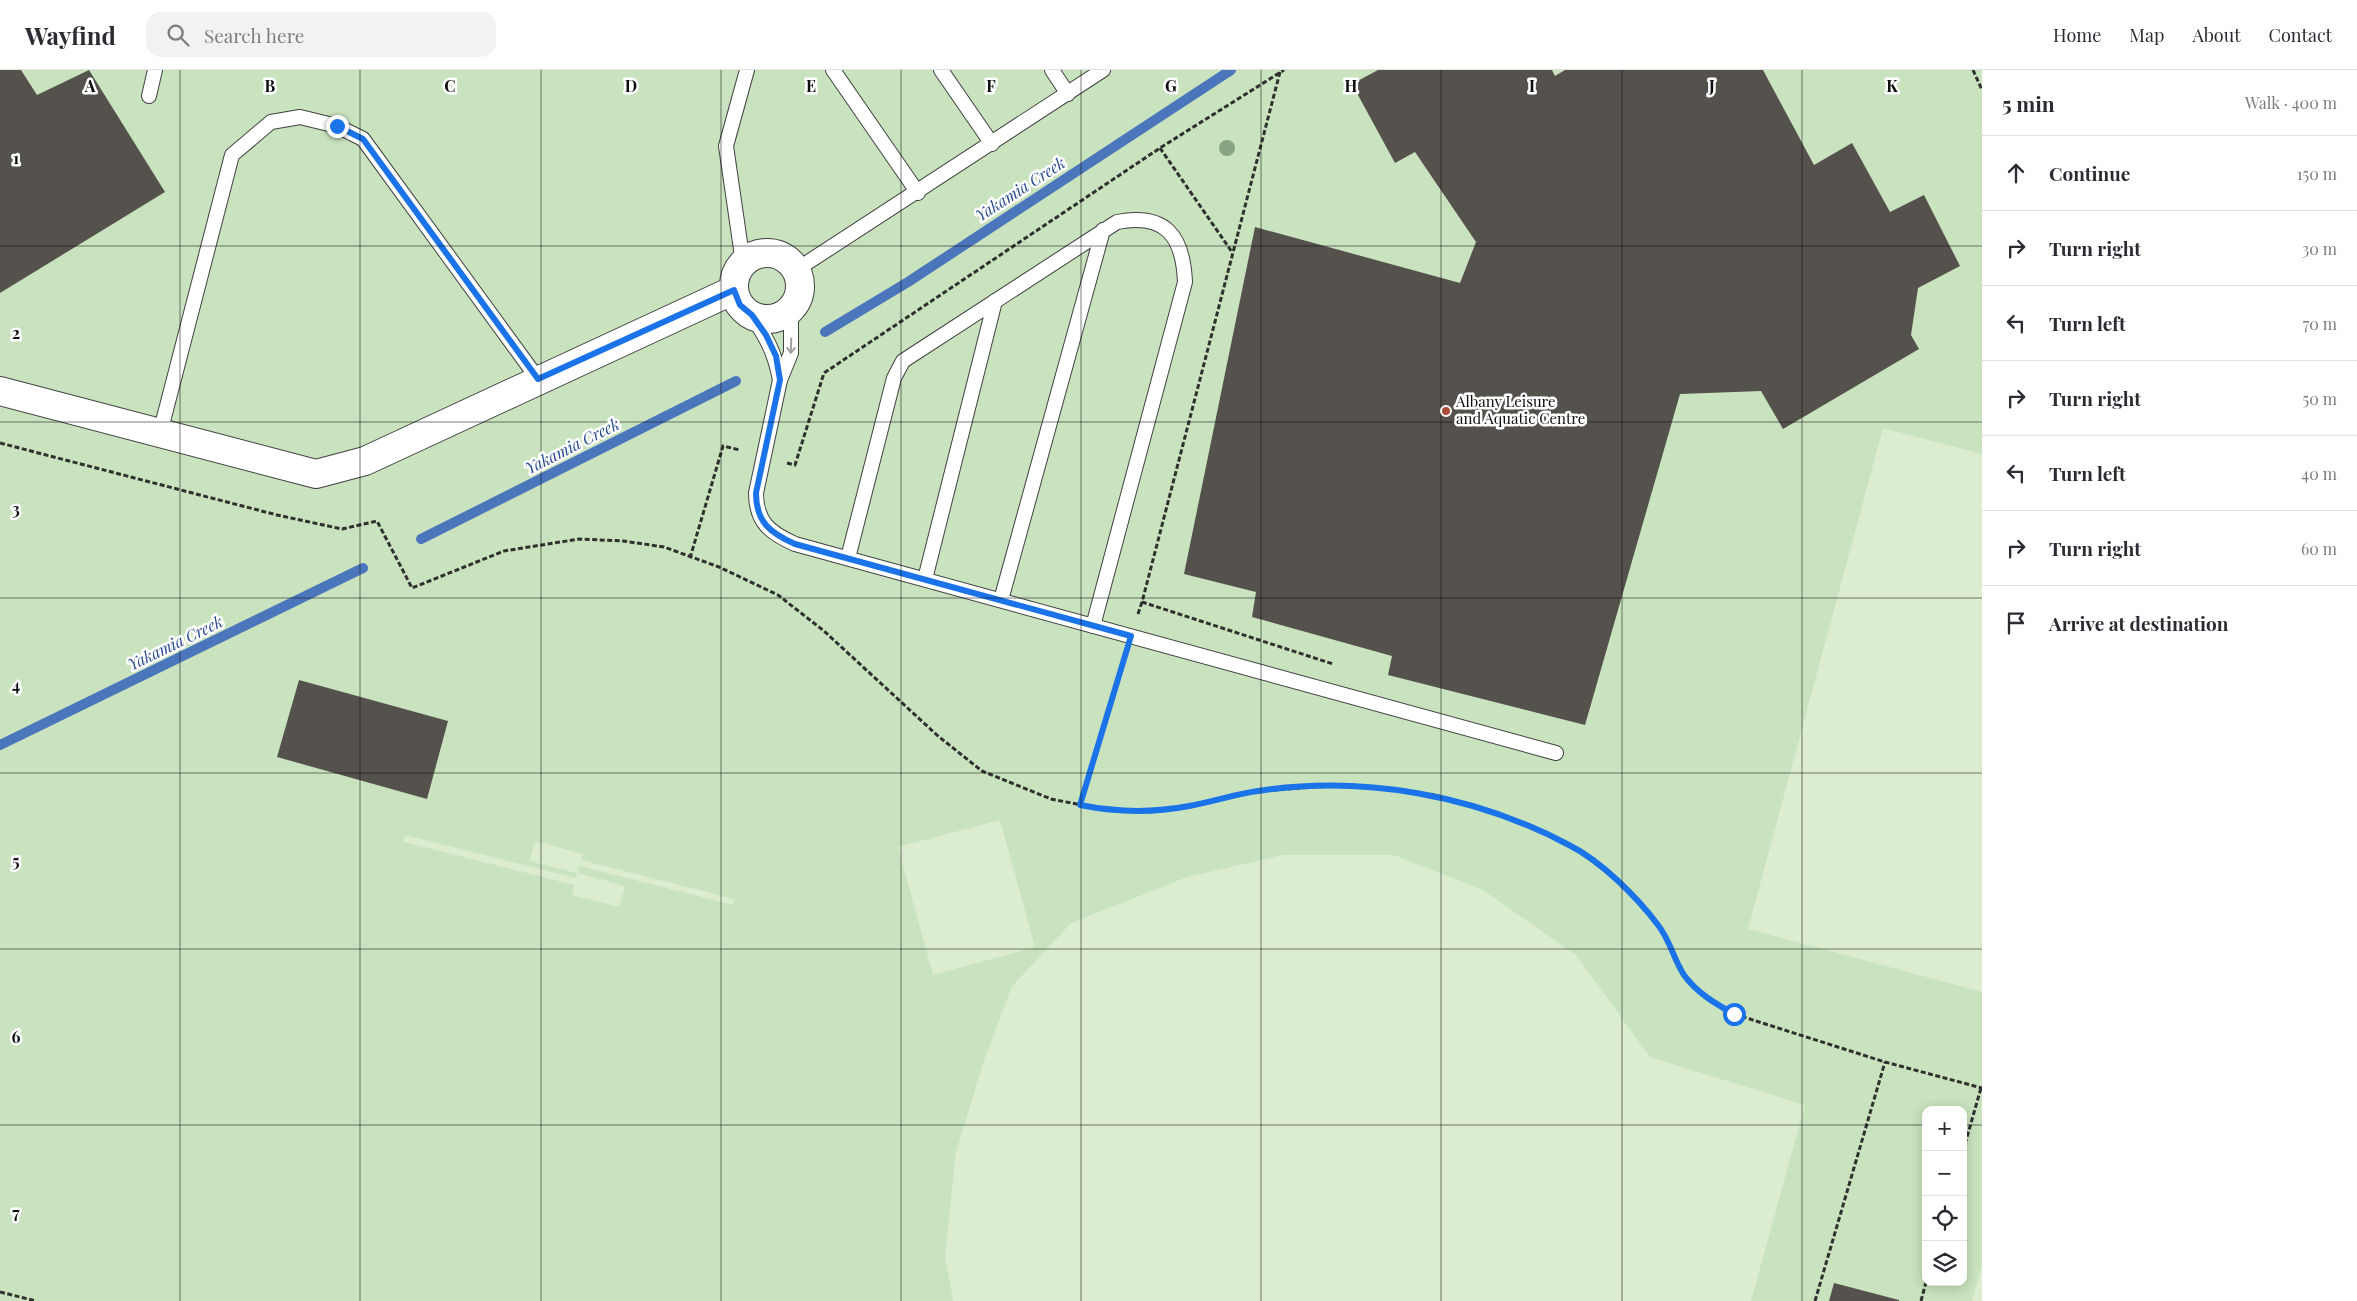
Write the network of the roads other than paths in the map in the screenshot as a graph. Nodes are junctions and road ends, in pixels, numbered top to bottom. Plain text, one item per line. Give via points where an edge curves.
1 (154, 70) edge
2 (747, 70) edge
3 (833, 70) edge
4 (941, 70) edge
5 (1052, 70) edge
6 (1103, 70) edge
7 (1068, 94) junction
8 (148, 96) dead end
9 (992, 144) junction
10 (918, 193) junction
11 (1103, 230) junction
12 (743, 263) junction
13 (796, 270) junction
14 (734, 290) junction
15 (995, 301) junction
16 (791, 309) junction
17 (752, 315) junction
18 (538, 379) junction
19 (780, 380) junction
20 (0, 391) edge
21 (160, 433) junction
22 (848, 558) junction
23 (924, 580) junction
24 (1001, 600) junction
25 (1093, 626) junction
26 (1556, 753) dead end

1 - 8 lane
2 - 12 lane via 726,146
3 - 10 lane
4 - 9 lane
5 - 7 lane
6 - 7 lane
7 - 9 lane
9 - 10 lane
10 - 13 lane
11 - 15 lane
11 - 24 lane
11 - 25 lane via 1134,218 1170,231 1184,257 1185,282
12 - 13 street via 761,254 772,254
12 - 14 street via 734,280
13 - 16 street via 800,291
14 - 17 street via 740,305
14 - 18 street
15 - 22 lane via 903,361 894,378
15 - 23 lane
16 - 17 street via 772,318
16 -> 19 lane via 791,353
17 - 19 lane via 776,356
18 - 21 street via 365,461 316,474
18 - 21 lane via 363,139 337,126 300,117 271,122 232,155
19 - 22 lane via 756,493 760,515 774,534 795,544
20 - 21 street
22 - 23 lane
23 - 24 lane
24 - 25 lane
25 - 26 lane

